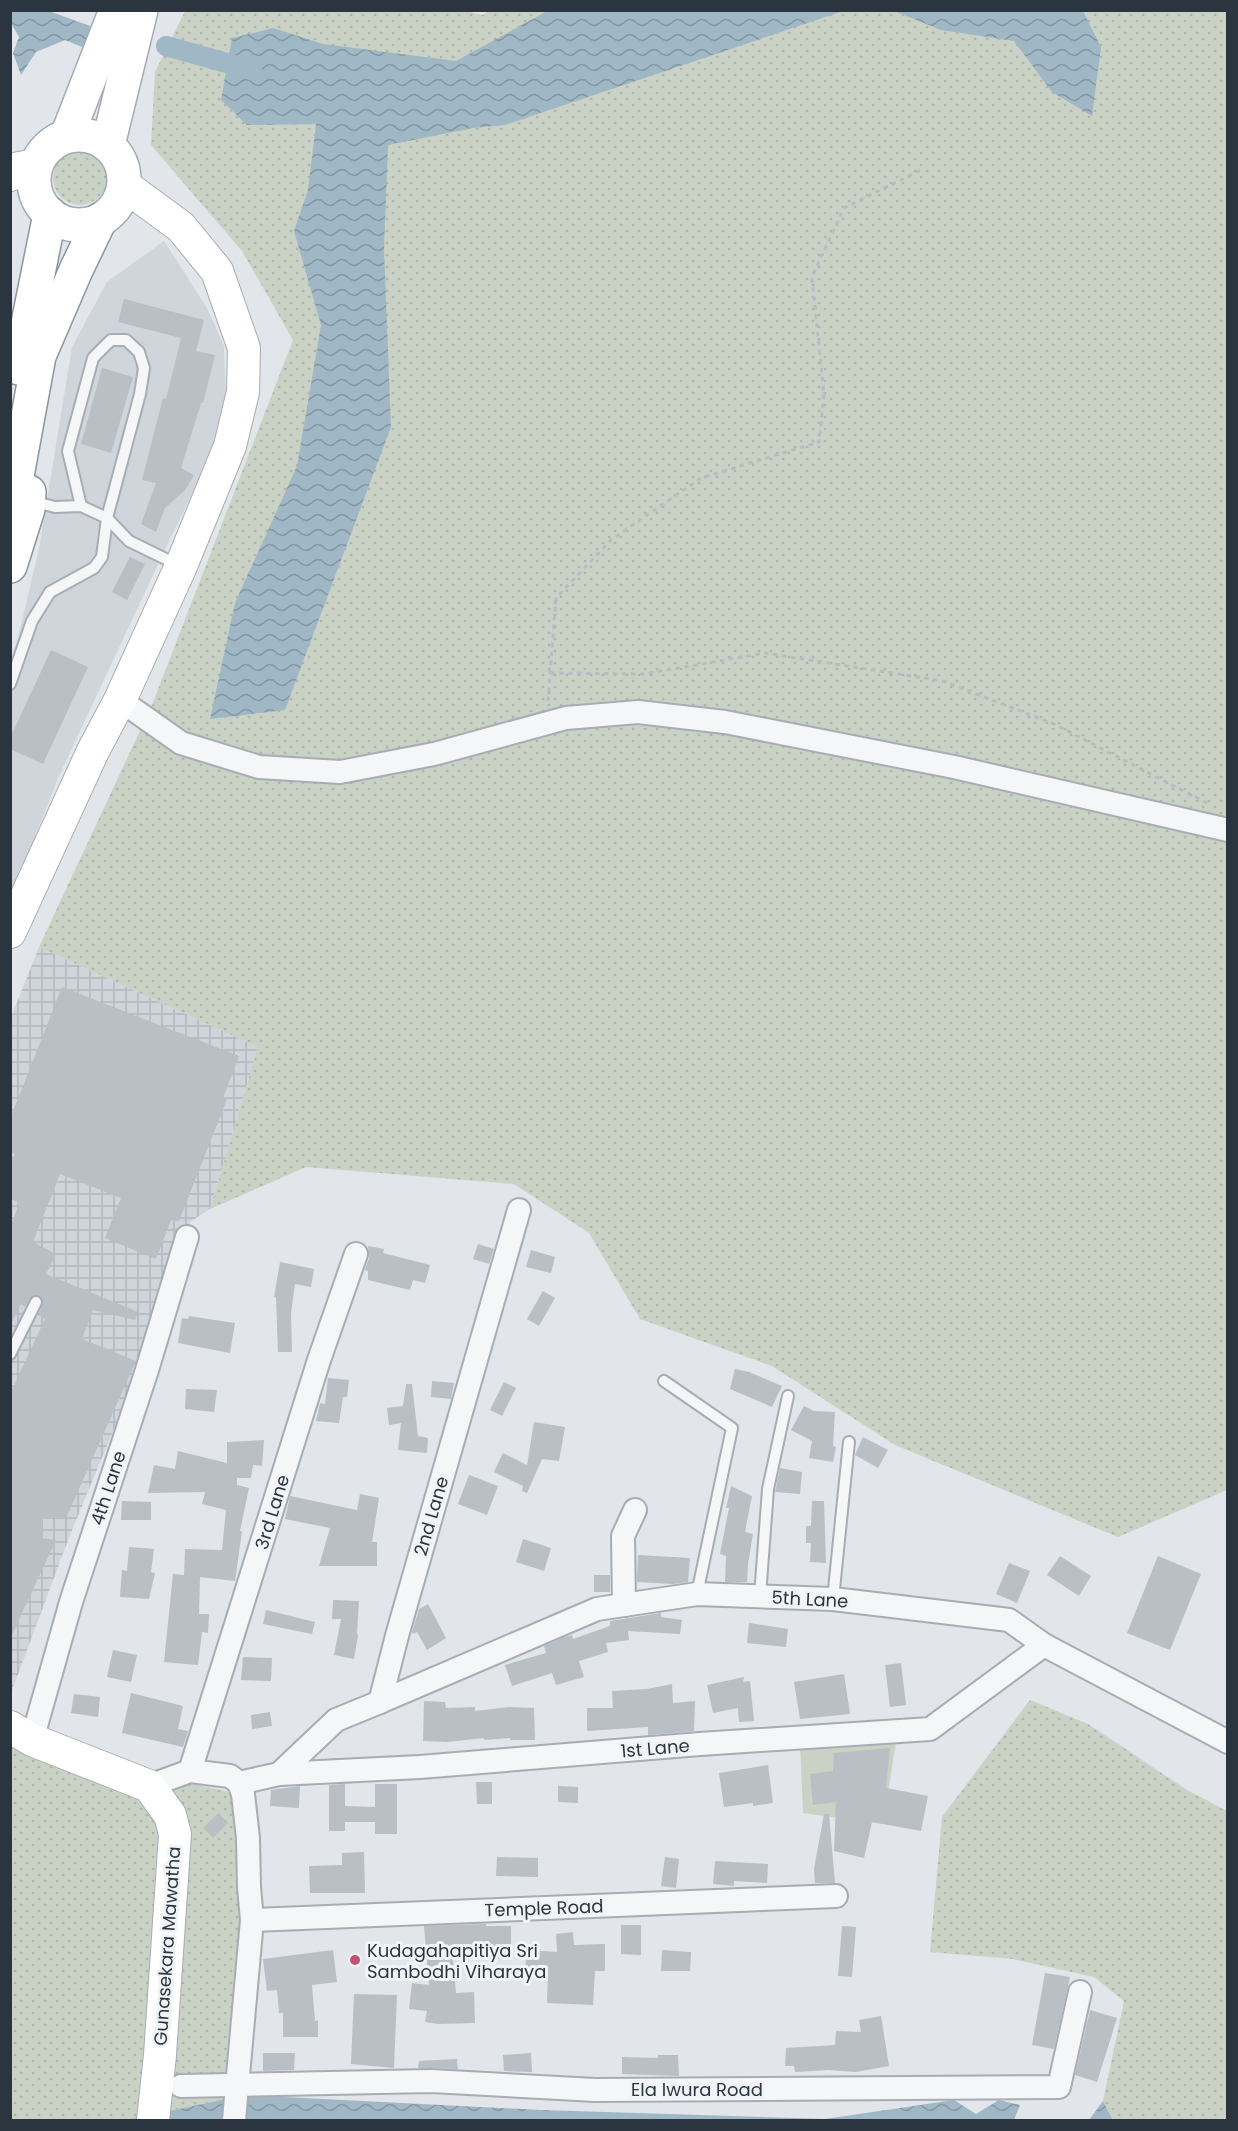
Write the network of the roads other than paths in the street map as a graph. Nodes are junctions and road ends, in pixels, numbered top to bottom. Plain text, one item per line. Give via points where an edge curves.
1 (116, 10) edge
2 (141, 10) edge
3 (67, 136) junction
4 (108, 145) junction
5 (24, 170) edge
6 (124, 185) junction
7 (50, 214) junction
8 (100, 220) junction
9 (21, 363) edge
10 (10, 396) edge
11 (10, 454) edge
12 (81, 506) junction
13 (20, 507) edge
14 (107, 518) junction
15 (10, 566) edge
16 (181, 566) junction
17 (10, 684) edge
18 (120, 700) junction
19 (1227, 830) edge
20 (10, 932) edge
21 (519, 1210) dead end
22 (187, 1237) dead end
23 (356, 1254) dead end
24 (36, 1302) dead end
25 (10, 1354) edge
26 (664, 1381) dead end
27 (788, 1396) dead end
28 (849, 1442) dead end
29 (635, 1510) dead end
30 (698, 1594) junction
31 (760, 1596) junction
32 (833, 1599) junction
33 (624, 1605) junction
34 (1044, 1645) junction
35 (380, 1702) junction
36 (21, 1733) edge
37 (1227, 1742) edge
38 (190, 1771) junction
39 (279, 1774) junction
40 (239, 1783) junction
41 (149, 1786) junction
42 (836, 1896) dead end
43 (252, 1920) junction
44 (1080, 1992) dead end
45 (181, 2086) dead end
46 (236, 2104) edge
47 (153, 2121) edge

1 - 3 main road
2 - 4 main road
3 - 4 main road via 96,138
3 - 5 main road via 54,142
4 - 6 main road via 118,157
5 - 7 main road via 34,178 41,204
6 - 8 main road via 112,211
6 - 16 street via 181,227 217,271 244,348 243,392 230,446
7 - 8 main road via 74,225
7 - 9 main road
8 - 9 main road via 76,270
9 - 10 main road
9 - 11 main road
9 - 13 main road
12 - 13 lane
12 - 14 lane
12 - 14 lane via 68,452 93,358 111,340 126,340 139,352 144,368
13 - 15 main road via 28,509
14 - 16 lane via 129,541
14 - 17 lane via 102,557 93,568 50,592 32,621
16 - 18 street
18 - 19 street via 181,743 260,767 340,772 434,754 566,718 638,712 725,722 954,767
18 - 20 street
21 - 35 street, 2nd Lane
22 - 36 street, 4th Lane via 71,1602
23 - 38 street, 3rd Lane
24 - 25 lane
26 - 30 lane via 732,1428
27 - 31 lane via 768,1489
28 - 32 lane
29 - 33 street via 623,1536
30 - 31 street, 5th Lane
30 - 33 street, 5th Lane
31 - 32 street, 5th Lane
32 - 34 street, 5th Lane via 1009,1620
33 - 35 street, 5th Lane via 597,1609
34 - 37 street, 5th Lane
34 - 39 street, 1st Lane via 930,1729
35 - 39 street via 336,1720
36 - 41 street
38 - 40 street via 230,1776
38 - 41 street
39 - 40 street, 1st Lane
40 - 43 street via 248,1838
41 - 47 street, Gunasekara Mawatha via 170,1815 175,1834
42 - 43 street, Temple Road
43 - 46 street
44 - 46 street, Ela Iwura Road via 1059,2087 595,2090 431,2081
45 - 46 street

